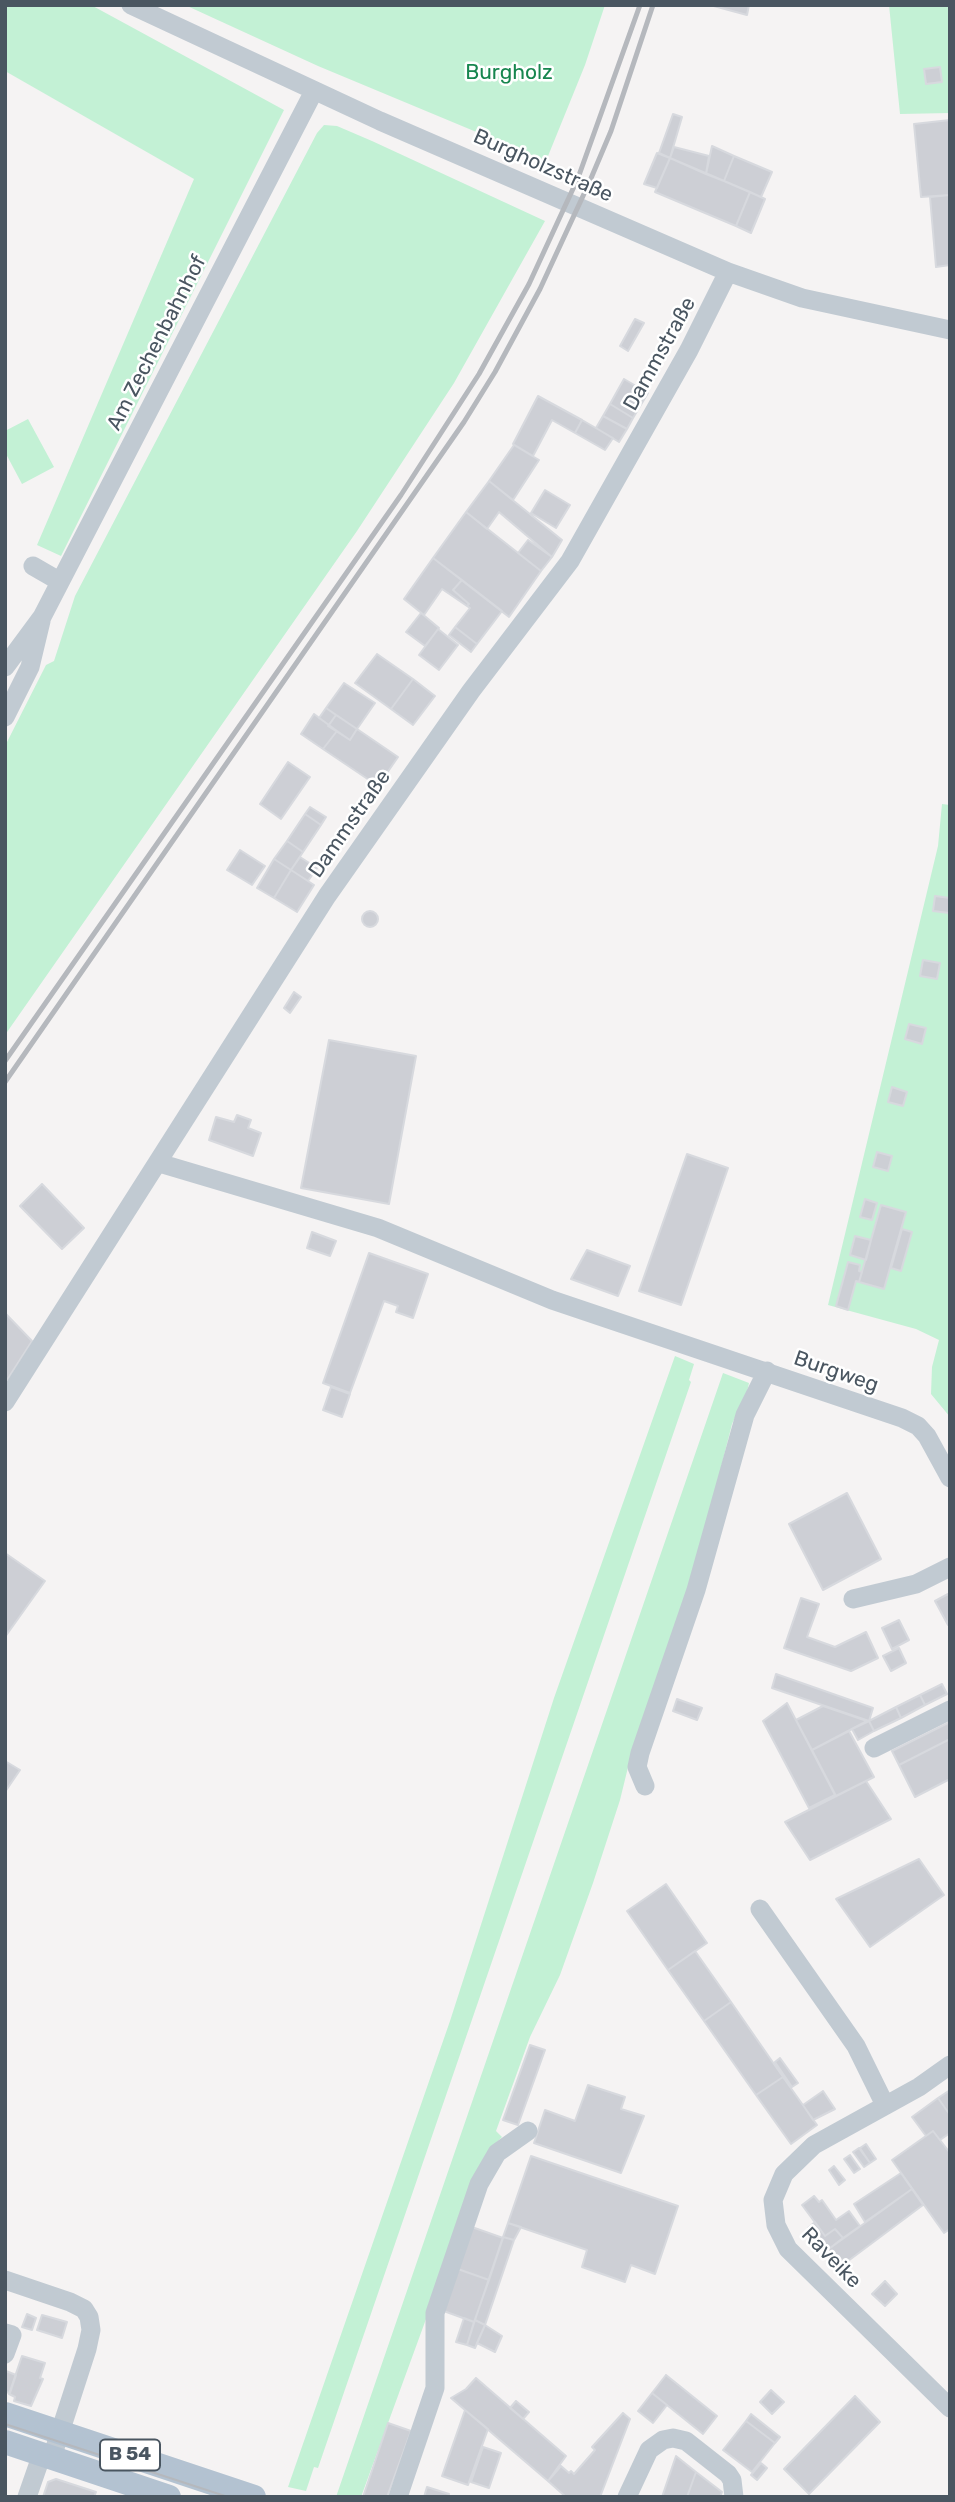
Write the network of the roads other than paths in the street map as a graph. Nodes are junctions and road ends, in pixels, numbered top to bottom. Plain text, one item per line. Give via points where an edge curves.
1 (131, 5) edge
2 (314, 91) junction
3 (727, 272) junction
4 (950, 330) edge
5 (33, 566) dead end
6 (59, 581) junction
7 (42, 617) junction
8 (5, 667) edge
9 (5, 717) edge
10 (159, 1163) junction
11 (767, 1371) junction
12 (5, 1402) edge
13 (950, 1478) edge
14 (950, 1567) edge
15 (853, 1599) dead end
16 (950, 1710) edge
17 (874, 1748) dead end
18 (645, 1786) dead end
19 (760, 1909) dead end
20 (950, 2065) edge
21 (886, 2105) junction
22 (528, 2131) dead end
23 (5, 2280) edge
24 (5, 2333) edge
25 (5, 2354) edge
26 (950, 2408) edge
27 (5, 2414) edge
28 (60, 2431) junction
29 (5, 2442) edge
30 (47, 2456) junction
31 (198, 2488) edge
32 (27, 2497) edge
33 (169, 2497) edge
34 (254, 2497) edge
35 (398, 2497) edge
36 (627, 2497) edge
37 (734, 2497) edge

1 - 2 street, Burgholzstraße
2 - 3 street, Burgholzstraße
2 - 6 street, Am Zechenbahnhof
3 - 4 street, Burgholzstraße via 802,298
3 - 10 street, Dammstraße via 690,349 570,561 471,691 327,896
5 - 6 street
6 - 7 street, Am Zechenbahnhof
7 - 8 street, Am Zechenbahnhof
7 - 9 street, Am Zechenbahnhof via 30,667
10 - 11 street, Burgweg via 377,1228 552,1300
10 - 12 street, Dammstraße
11 - 13 street, Burgweg via 918,1426
11 - 18 street via 745,1415 696,1590 640,1753 637,1767
14 - 15 street via 916,1584
16 - 17 street
19 - 21 street via 856,2046
20 - 21 street, Raveike
21 - 26 street, Raveike via 814,2145 784,2174 773,2200 776,2225 801,2262
22 - 35 street via 497,2153 475,2197 435,2313 435,2388
23 - 28 street via 70,2302 89,2317 87,2349
24 - 25 street via 12,2335
27 - 28 main road, B 54
28 - 30 street
28 - 31 main road, B 54
29 - 30 main road, B 54
30 - 32 street
30 - 33 main road, B 54
31 - 34 main road, B 54
36 - 37 street via 649,2450 673,2438 686,2441 728,2474

